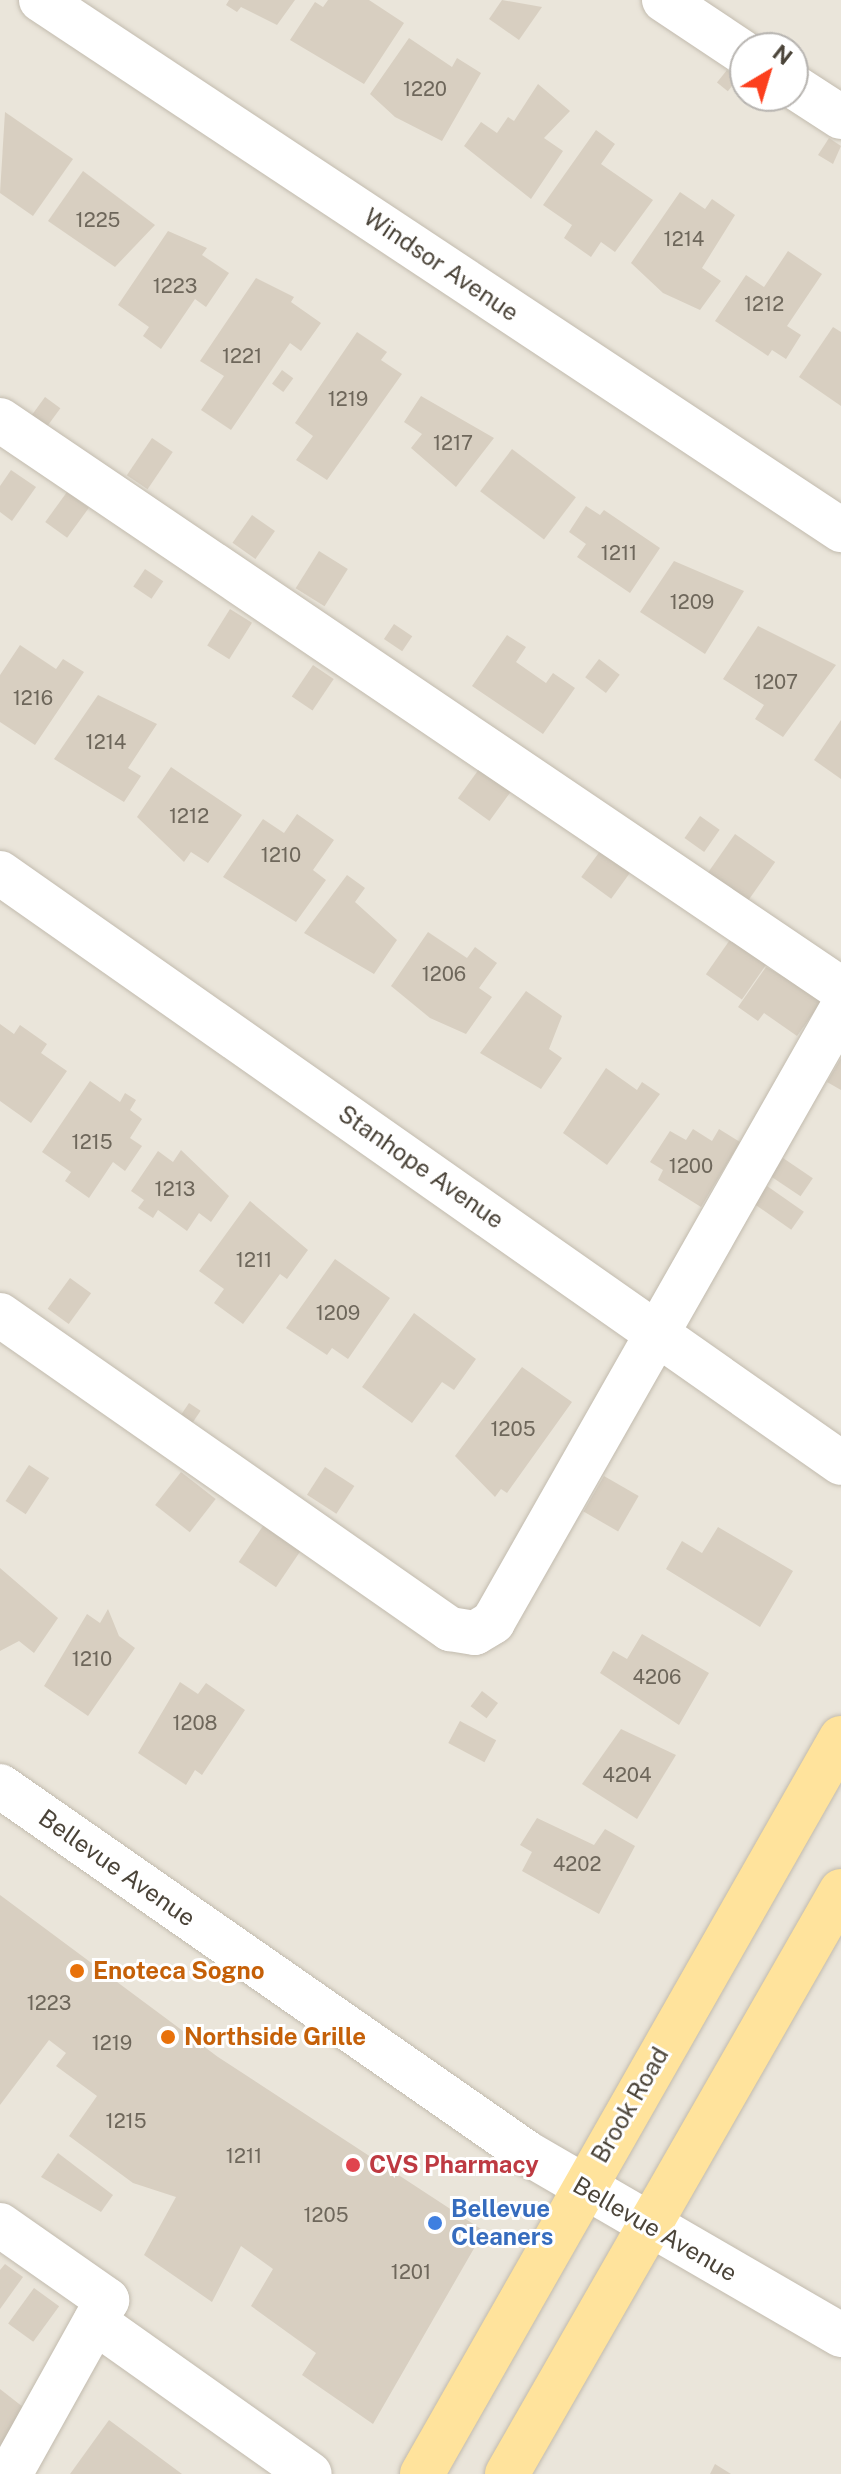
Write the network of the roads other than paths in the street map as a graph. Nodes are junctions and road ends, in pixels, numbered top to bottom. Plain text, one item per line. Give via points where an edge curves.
1 (41, 0) edge
2 (664, 0) edge
3 (729, 43) edge
4 (809, 96) edge
5 (841, 117) edge
6 (0, 420) edge
7 (841, 530) edge
8 (0, 873) edge
9 (841, 989) edge
10 (841, 1010) edge
11 (0, 1315) edge
12 (658, 1333) junction
13 (841, 1463) edge
14 (841, 1738) edge
15 (0, 1786) edge
16 (841, 1891) edge
17 (583, 2188) junction
18 (0, 2225) edge
19 (650, 2227) junction
20 (95, 2322) junction
21 (841, 2335) edge
22 (10, 2474) edge
23 (310, 2474) edge
24 (422, 2474) edge
25 (507, 2474) edge

1 - 7 street, Windsor Avenue
2 - 3 street
4 - 5 street
6 - 9 street
8 - 12 street, Stanhope Avenue
10 - 12 street
11 - 12 street via 462,1634 493,1622
12 - 13 street, Stanhope Avenue
14 - 17 main road, Brook Road
15 - 17 street, Bellevue Avenue
16 - 19 main road
17 - 19 street, Bellevue Avenue
17 - 24 main road, Brook Road
18 - 20 street via 107,2300
19 - 21 street, Bellevue Avenue
19 - 25 main road
20 - 22 street
20 - 23 street

